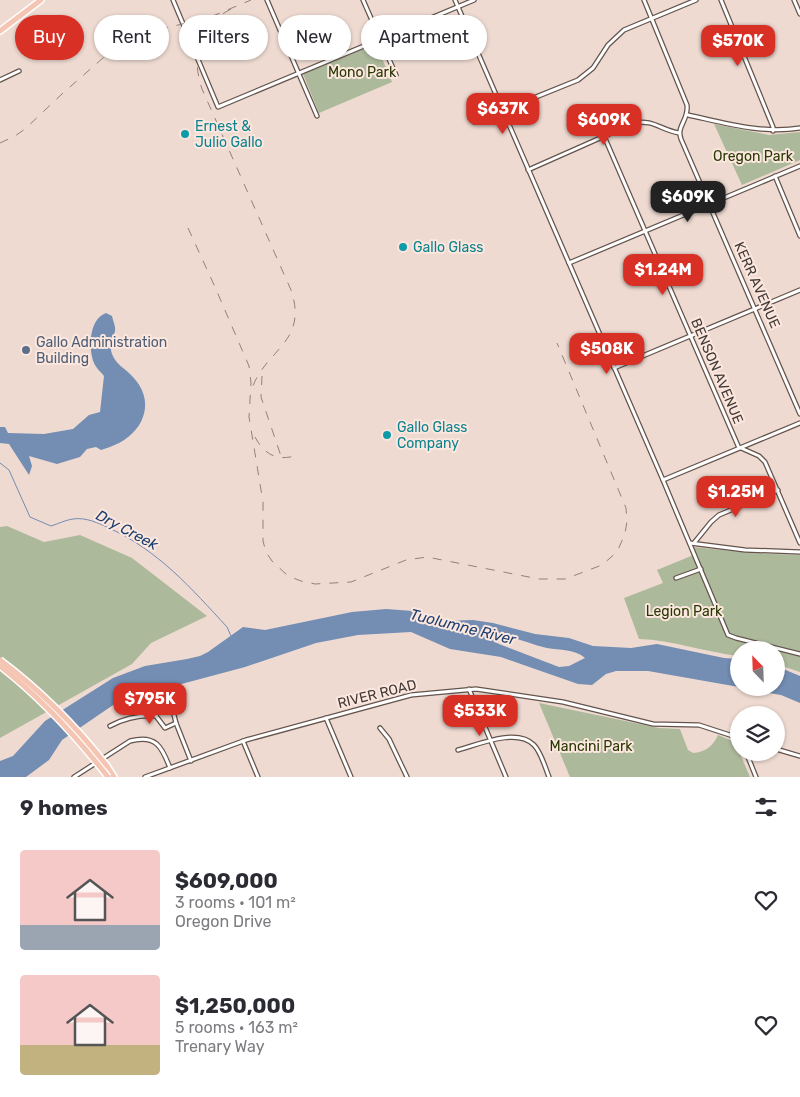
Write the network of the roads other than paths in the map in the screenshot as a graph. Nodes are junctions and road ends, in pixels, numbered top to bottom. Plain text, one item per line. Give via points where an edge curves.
1 (41, 0) edge
2 (173, 0) edge
3 (267, 0) edge
4 (363, 0) edge
5 (455, 0) edge
6 (474, 0) edge
7 (644, 0) edge
8 (696, 0) edge
9 (720, 0) edge
10 (794, 0) edge
11 (457, 7) junction
12 (800, 14) edge
13 (370, 15) edge
14 (438, 15) edge
15 (652, 18) junction
16 (0, 31) edge
17 (361, 47) edge
18 (389, 60) edge
19 (19, 71) dead end
20 (298, 74) junction
21 (396, 76) dead end
22 (0, 80) edge
23 (502, 111) junction
24 (688, 115) junction
25 (317, 116) dead end
26 (474, 122) dead end
27 (800, 128) edge
28 (773, 130) junction
29 (679, 133) junction
30 (604, 136) junction
31 (800, 166) edge
32 (528, 170) junction
33 (775, 176) junction
34 (709, 204) junction
35 (645, 230) junction
36 (800, 236) edge
37 (569, 263) junction
38 (800, 290) edge
39 (755, 309) junction
40 (690, 336) junction
41 (614, 368) junction
42 (800, 414) edge
43 (800, 423) edge
44 (739, 448) junction
45 (663, 480) junction
46 (778, 490) junction
47 (692, 543) junction
48 (800, 543) edge
49 (800, 552) edge
50 (700, 570) junction
51 (676, 578) dead end
52 (800, 654) edge
53 (0, 660) edge
54 (0, 666) edge
55 (469, 689) junction
56 (156, 716) junction
57 (326, 718) junction
58 (176, 723) junction
59 (110, 726) dead end
60 (380, 728) dead end
61 (730, 735) edge
62 (491, 741) junction
63 (243, 742) junction
64 (458, 750) dead end
65 (785, 752) edge
66 (800, 756) edge
67 (191, 761) junction
68 (750, 761) edge
69 (170, 768) junction
70 (74, 777) edge
71 (108, 777) edge
72 (114, 777) edge
73 (145, 777) edge
74 (258, 777) edge
75 (351, 777) edge
76 (407, 777) edge
77 (506, 777) edge
78 (549, 777) edge
79 (756, 777) edge

1 - 16 main road
2 - 20 street via 218,107
3 - 20 street
4 - 13 street
5 - 11 street
6 - 11 street
7 - 15 street
8 - 15 street
9 - 28 street
10 - 12 street
11 - 14 street
11 - 23 street
15 - 23 street via 617,35 584,76
15 - 24 street via 687,104
17 - 20 street
18 - 21 street
19 - 22 street
20 - 25 street
23 - 26 street
23 - 32 street
24 - 28 street
24 - 29 street
27 - 28 street
29 - 30 street via 646,122 634,123
29 - 34 street, KERR AVENUE
30 - 32 street
30 - 35 street, BENSON AVENUE
31 - 33 street
32 - 37 street
33 - 34 street
33 - 36 street
34 - 35 street
34 - 39 street, KERR AVENUE
35 - 37 street
35 - 40 street, BENSON AVENUE
37 - 41 street
38 - 39 street
39 - 40 street
39 - 42 street, KERR AVENUE
40 - 41 street
40 - 44 street, BENSON AVENUE
41 - 45 street
43 - 44 street
44 - 45 street
44 - 46 street via 763,459
45 - 47 street
46 - 47 street via 716,518
46 - 48 street
47 - 49 street via 745,550
47 - 50 street
50 - 51 street
50 - 52 street via 728,635
53 - 72 main road, bridge via 53,705
54 - 71 main road, bridge via 65,725
55 - 57 street, RIVER ROAD via 411,695
55 - 61 street, RIVER ROAD via 563,702 654,724 699,725
55 - 62 street
56 - 58 street via 165,728
56 - 58 street via 157,708 171,704
56 - 59 street via 124,719
57 - 63 street, RIVER ROAD
57 - 75 street
58 - 67 street
60 - 76 street via 389,739
62 - 64 street
62 - 77 street
62 - 78 street via 505,737 532,742
63 - 67 street, RIVER ROAD
63 - 74 street
65 - 66 street
67 - 69 street, RIVER ROAD
68 - 79 street
69 - 70 street via 156,743 139,739 130,741
69 - 73 street, RIVER ROAD

